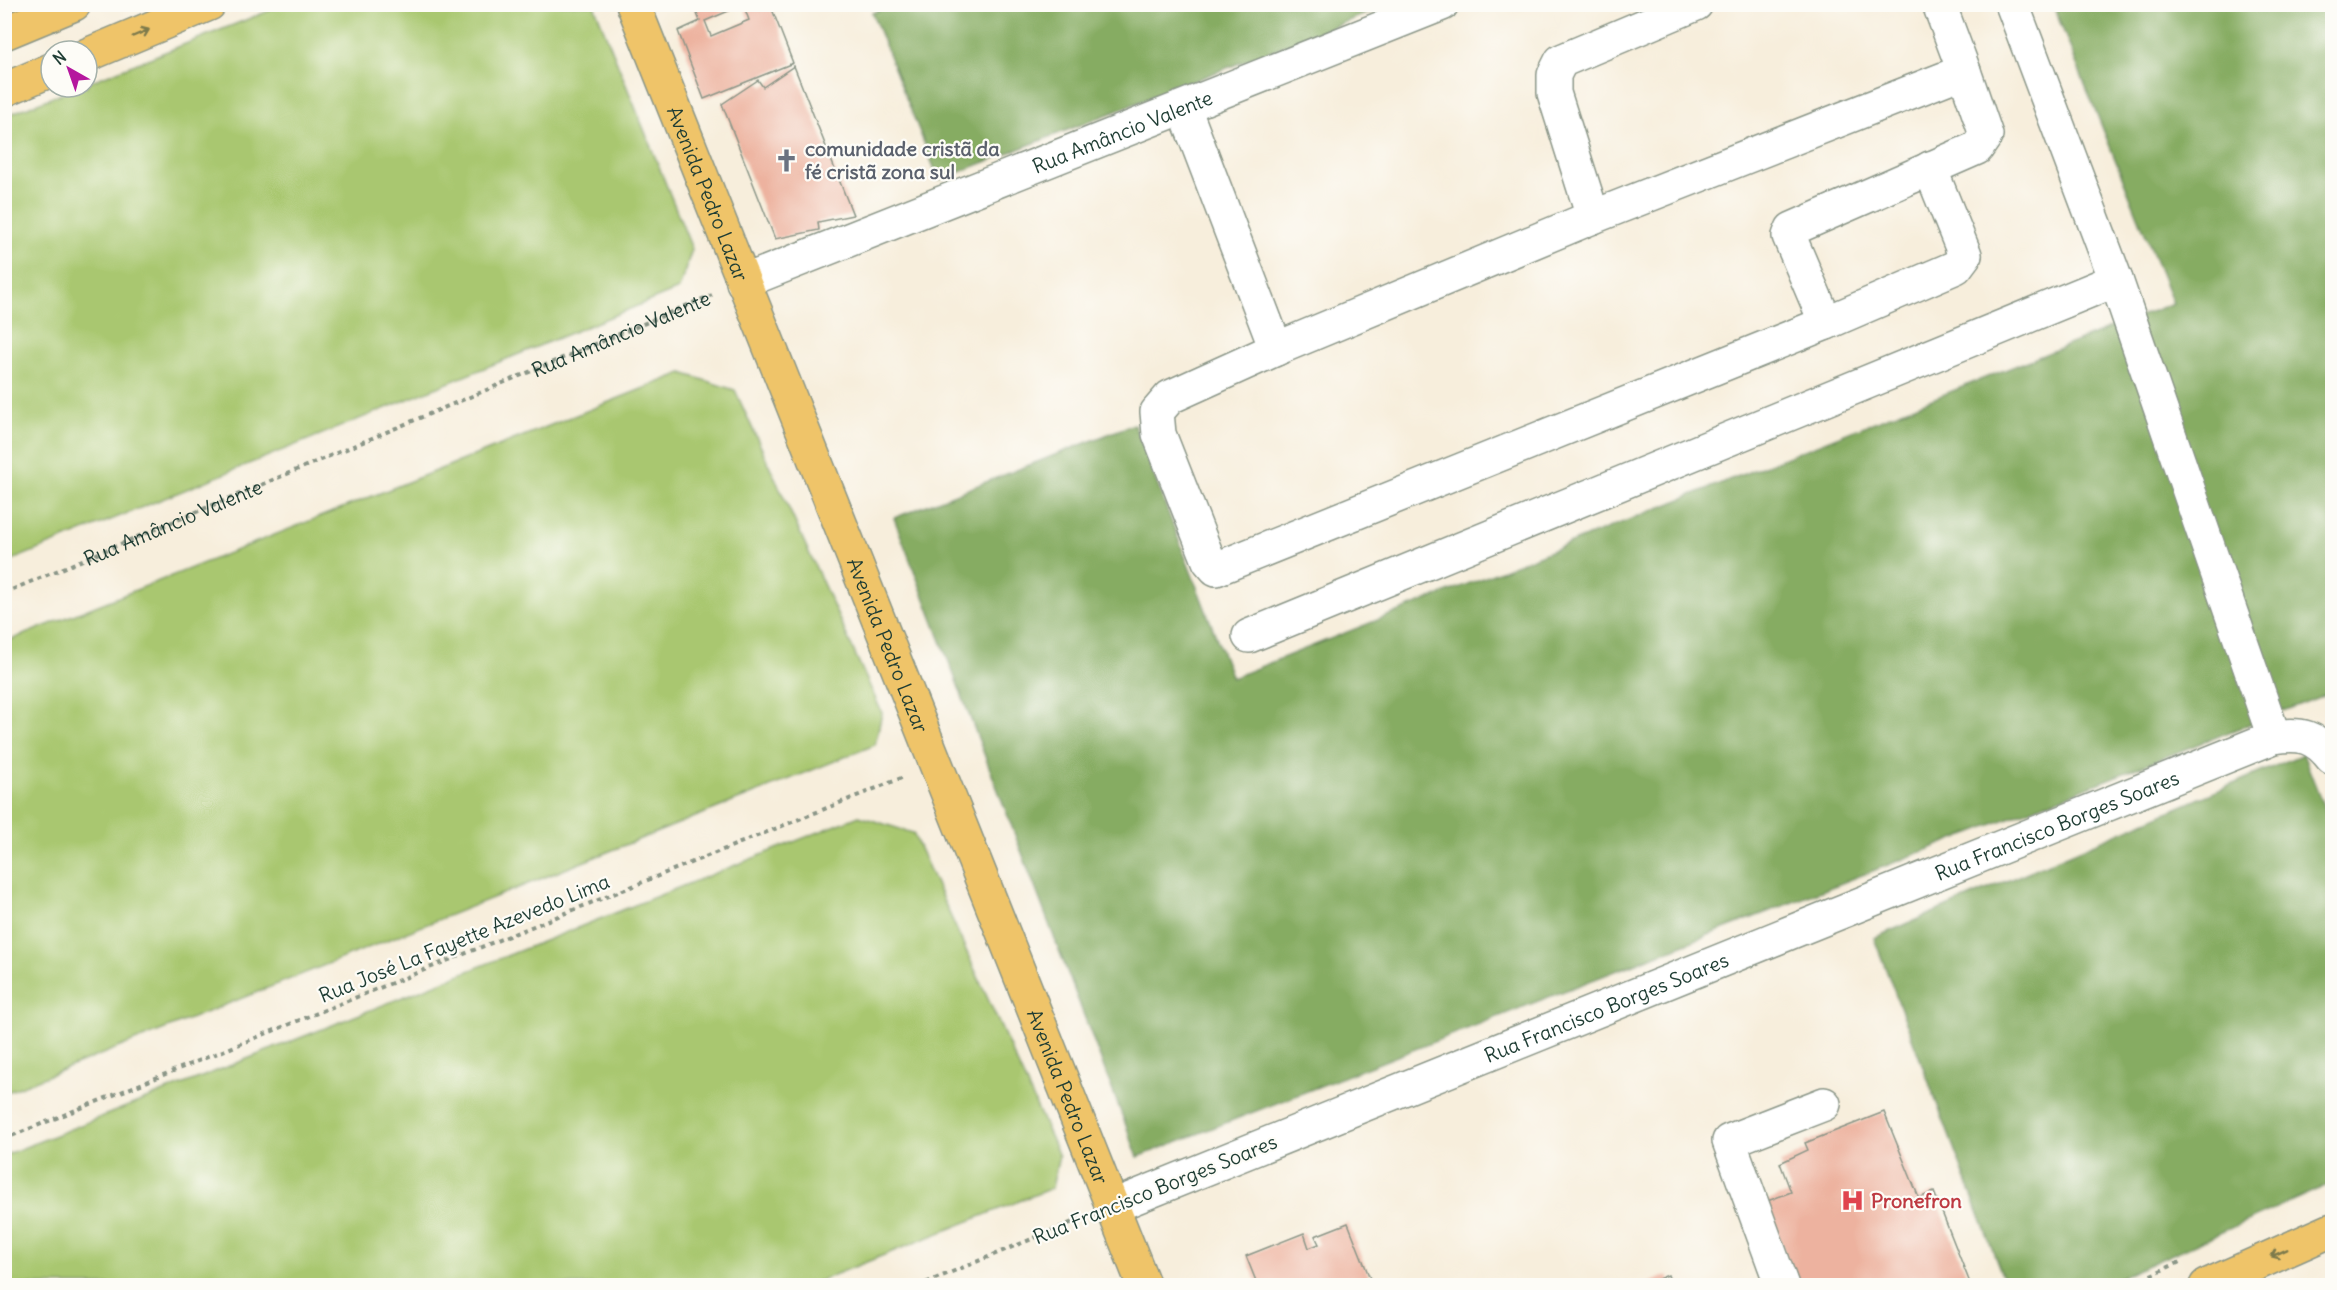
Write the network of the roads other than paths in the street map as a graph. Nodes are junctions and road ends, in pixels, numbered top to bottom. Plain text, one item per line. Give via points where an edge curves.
1 (74, 4) edge
2 (209, 4) edge
3 (633, 4) edge
4 (1442, 4) edge
5 (1696, 4) edge
6 (1939, 4) edge
7 (2012, 4) edge
8 (176, 11) edge
9 (4, 33) edge
10 (99, 49) edge
11 (1964, 71) junction
12 (39, 75) edge
13 (4, 90) edge
14 (1184, 108) junction
15 (1930, 168) junction
16 (1593, 217) junction
17 (2116, 280) junction
18 (743, 282) junction
19 (1826, 323) junction
20 (1276, 349) junction
21 (1249, 636) dead end
22 (2284, 735) junction
23 (2332, 758) edge
24 (1824, 1104) dead end
25 (1111, 1207) junction
26 (2332, 1230) edge
27 (1144, 1286) edge
28 (1782, 1286) edge
29 (2206, 1286) edge

1 - 9 main road
2 - 8 main road
3 - 18 main road, Avenida Pedro Lazar
4 - 14 street, Rua Amâncio Valente
5 - 16 street via 1561,61 1554,75 1554,93
6 - 11 street
7 - 17 street
10 -> 8 main road
11 - 15 street via 1986,135 1977,148
11 - 16 street
12 - 13 main road
14 - 18 street, Rua Amâncio Valente
14 - 20 street
15 - 19 street via 1965,255 1956,267
15 - 19 street via 1792,229 1789,236
16 - 20 street
17 - 21 street
17 - 22 street
18 - 25 main road, Avenida Pedro Lazar
19 - 20 street via 1216,569 1209,561 1159,434 1157,412 1170,397
22 - 23 street via 2310,737
22 - 25 street, Rua Francisco Borges Soares
24 - 28 street via 1729,1141
25 - 27 main road, Avenida Pedro Lazar
26 -> 29 main road

